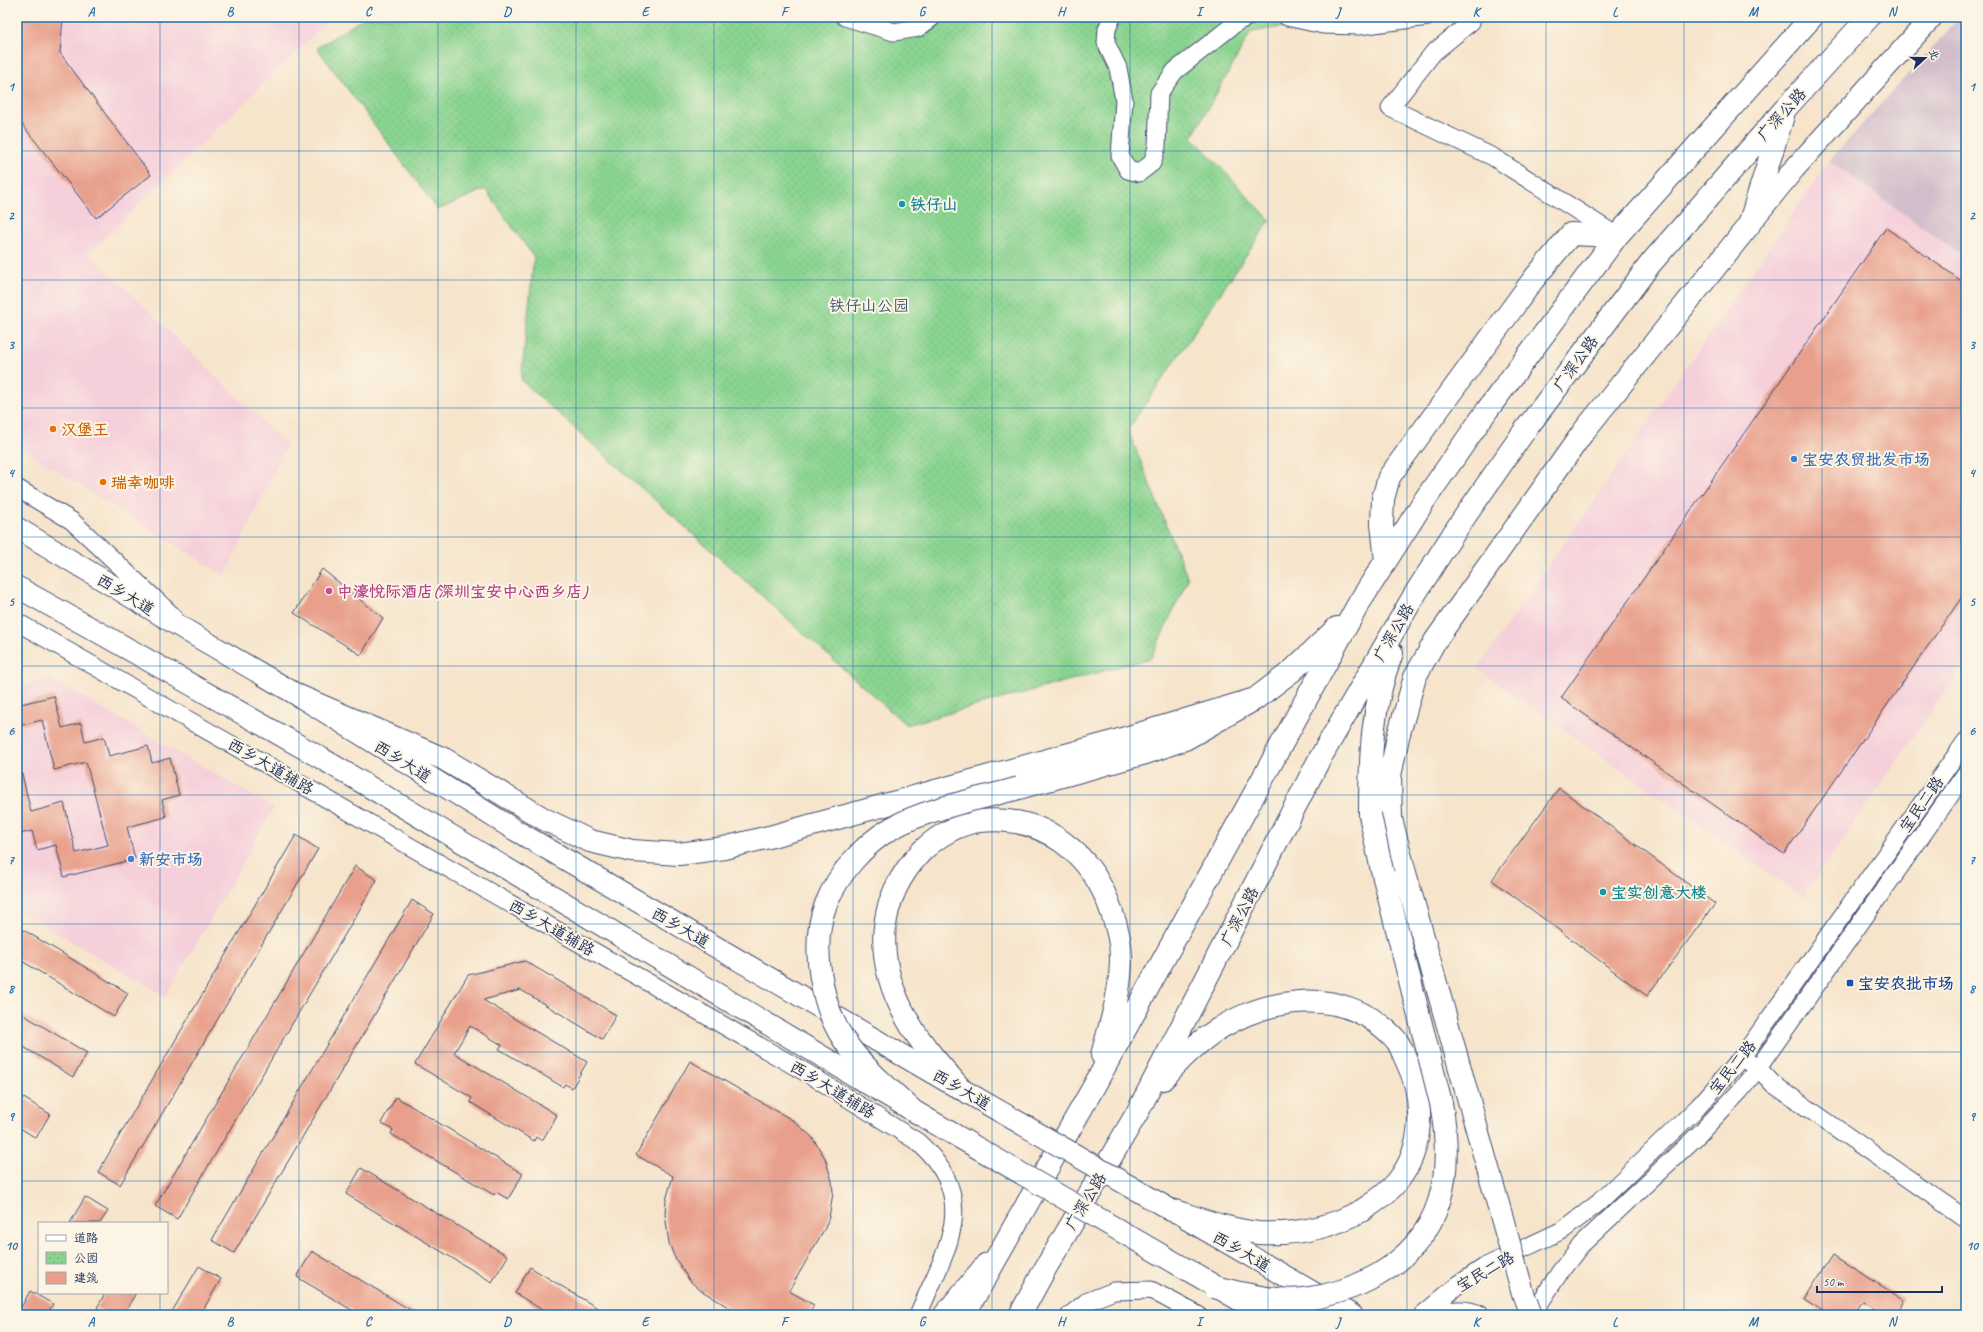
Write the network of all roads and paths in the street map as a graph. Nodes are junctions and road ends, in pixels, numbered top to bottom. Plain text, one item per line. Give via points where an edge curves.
1 (845, 17) edge
2 (933, 17) edge
3 (1112, 17) edge
4 (1248, 17) edge
5 (1287, 17) edge
6 (1428, 17) edge
7 (1471, 17) edge
8 (1812, 17) edge
9 (1869, 17) edge
10 (1932, 17) edge
11 (1785, 109) junction
12 (1749, 225) junction
13 (1617, 236) junction
14 (17, 488) edge
15 (17, 528) edge
16 (1386, 561) junction
17 (17, 587) edge
18 (1415, 594) junction
19 (1359, 603) junction
20 (17, 604) edge
21 (44, 604) junction
22 (17, 622) edge
23 (194, 635) junction
24 (301, 697) junction
25 (1255, 698) junction
26 (1966, 741) edge
27 (1966, 773) edge
28 (1742, 1057) junction
29 (1758, 1068) junction
30 (1093, 1088) junction
31 (962, 1089) junction
32 (912, 1110) junction
33 (1137, 1113) junction
34 (1171, 1210) junction
35 (1966, 1219) edge
36 (1004, 1242) junction
37 (1045, 1269) junction
38 (1214, 1287) junction
39 (1544, 1296) junction
40 (918, 1315) edge
41 (944, 1315) edge
42 (964, 1315) edge
43 (1020, 1315) edge
44 (1030, 1315) edge
45 (1070, 1315) edge
46 (1198, 1315) edge
47 (1264, 1315) edge
48 (1352, 1315) edge
49 (1422, 1315) edge
50 (1431, 1315) edge
51 (1482, 1315) edge
52 (1531, 1315) edge
53 (1545, 1315) edge

1 - 2 street via 894,32 918,28
3 - 4 street via 1107,29 1106,43 1118,68 1124,100 1120,156 1128,170 1139,173 1152,163 1157,147 1159,93 1175,71 1236,22
5 - 6 street via 1323,25 1359,26
7 - 13 street via 1471,22 1434,53 1390,108 1493,157
8 - 13 highway
9 - 11 highway, 广深公路
10 - 12 main road via 1794,169
11 - 12 highway
11 - 18 highway, 广深公路 via 1651,263 1601,328 1459,525
12 - 52 highway, bridge via 1584,431 1434,641 1418,671 1398,737 1390,776 1392,819 1405,873 1522,1293
13 - 16 highway via 1488,409
13 - 16 highway via 1571,234 1533,280 1389,478 1383,500 1382,524
14 - 23 street via 72,521
15 - 23 main road, 西乡大道
16 - 19 highway
17 - 21 main road
18 - 33 highway, 广深公路 via 1319,760
18 - 38 highway, bridge via 1387,665 1375,711 1370,752 1370,815 1441,1103 1446,1132 1442,1194 1432,1220 1415,1247 1391,1267 1362,1284 1337,1293 1304,1299 1263,1297
19 - 25 highway via 1328,639 1292,671
19 - 30 highway
20 - 21 main road
21 - 32 main road, bridge via 321,758
22 - 40 street, 西乡大道辅路 via 812,1076 918,1142 932,1154 950,1182 955,1216 951,1238
23 - 24 main road, 西乡大道
24 - 25 highway via 444,759 544,819 590,840 632,851 679,854 724,848 769,837 1109,743
24 - 31 main road, 西乡大道, bridge via 515,830
25 - 32 highway, bridge via 1185,739 1146,753 923,815 892,828 866,848 842,874 826,905 819,939 820,976 828,1010 845,1041 874,1075
26 - 28 street, 宝民二路
27 - 29 street, 宝民二路
28 - 29 street
28 - 49 street, 宝民二路 via 1698,1107 1597,1204 1562,1230 1486,1266 1459,1284
29 - 35 street via 1773,1084
29 - 39 street, 宝民二路 via 1699,1134 1580,1245
30 - 31 highway via 1119,991 1121,956 1117,928 1106,896 1093,872 1076,852 1052,835 1029,825 979,821 953,829 930,843 909,865 894,889 885,919 884,949 892,982 910,1024 926,1048
30 - 36 highway
31 - 34 main road, 西乡大道, bridge
32 - 38 main road, bridge
33 - 34 highway via 1162,1079 1199,1043 1225,1025 1274,1005 1299,1001 1327,1002 1353,1009 1379,1024 1398,1043 1414,1077 1420,1116 1413,1153 1398,1182 1376,1202 1349,1218 1320,1228 1289,1233 1258,1233 1232,1229
33 - 37 highway, 广深公路
34 - 48 main road, 西乡大道, bridge
36 - 41 main road
36 - 42 highway
37 - 43 highway, 广深公路
37 - 44 main road
38 - 47 main road, bridge
39 - 52 street, 宝民二路
39 - 53 street
45 - 46 street via 1086,1302 1114,1291 1151,1290
50 - 51 street via 1453,1310

